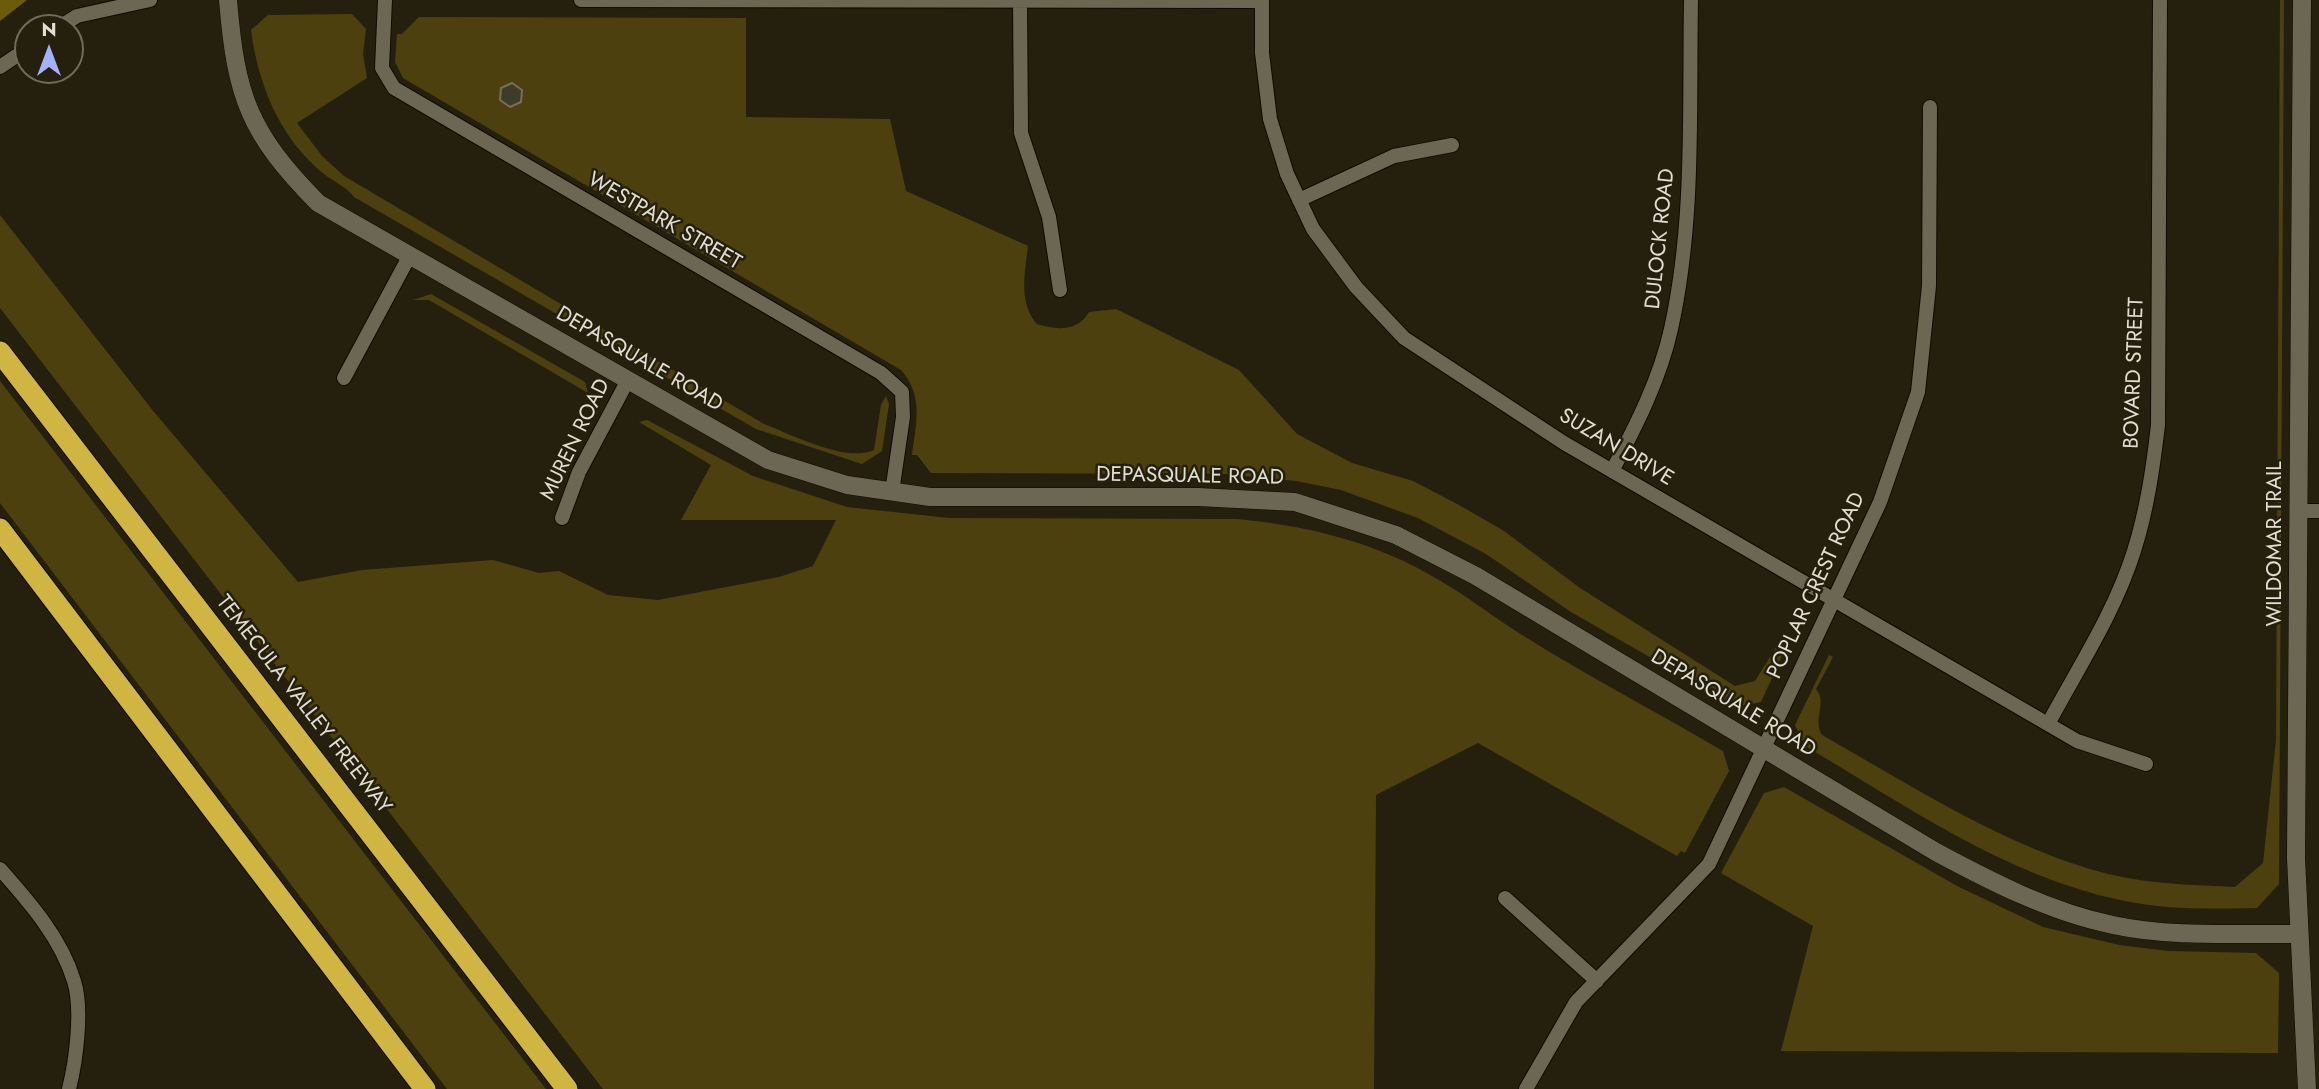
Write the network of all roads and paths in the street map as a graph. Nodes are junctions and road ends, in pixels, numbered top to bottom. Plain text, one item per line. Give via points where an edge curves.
1 (150, 0) edge
2 (228, 0) edge
3 (385, 0) edge
4 (581, 0) edge
5 (1691, 0) edge
6 (2160, 0) edge
7 (2302, 0) edge
8 (1020, 1) edge
9 (1262, 1) edge
10 (84, 14) edge
11 (1930, 107) dead end
12 (1452, 145) dead end
13 (1299, 200) junction
14 (410, 255) junction
15 (1060, 290) dead end
16 (0, 352) edge
17 (344, 378) dead end
18 (628, 380) junction
19 (1612, 471) junction
20 (892, 492) junction
21 (2299, 511) junction
22 (2319, 511) edge
23 (562, 518) dead end
24 (0, 529) edge
25 (1835, 600) junction
26 (2049, 724) junction
27 (1764, 748) junction
28 (2146, 764) dead end
29 (0, 869) edge
30 (1506, 898) dead end
31 (2299, 934) junction
32 (1597, 981) junction
33 (69, 1089) edge
34 (425, 1089) edge
35 (567, 1089) edge
36 (1525, 1089) edge
37 (2306, 1089) edge

1 - 10 street
2 - 14 street, DEPASQUALE ROAD via 233,62 245,104 262,138 318,203
3 - 20 street, WESTPARK STREET via 382,68 394,88 881,373 902,392
4 - 8 street
5 - 19 street, DULOCK ROAD via 1690,196 1684,260 1671,331 1642,414
6 - 26 street, BOVARD STREET via 2158,425 2151,484 2134,552 2116,598
7 - 21 street, WILDOMAR TRAIL
8 - 9 street
8 - 15 street via 1021,133 1049,217
9 - 13 street, SUZAN DRIVE via 1270,119
11 - 25 street, POPLAR CREST ROAD via 1929,286 1918,392 1880,502
12 - 13 street via 1394,156
13 - 19 street, SUZAN DRIVE via 1313,229 1356,287 1404,338
14 - 17 street
14 - 18 street, DEPASQUALE ROAD
16 - 35 highway, TEMECULA VALLEY FREEWAY
18 - 20 street, DEPASQUALE ROAD via 768,460 847,485
18 - 23 street, MUREN ROAD via 579,472
19 - 25 street, SUZAN DRIVE
20 - 27 street, DEPASQUALE ROAD via 930,497 1198,497 1295,502 1396,535 1442,558
21 - 22 street
21 - 31 street, WILDOMAR TRAIL
24 - 34 highway
25 - 26 street, SUZAN DRIVE
25 - 27 street, POPLAR CREST ROAD
26 - 28 street, SUZAN DRIVE via 2077,741
27 - 31 street, DEPASQUALE ROAD via 1936,852 2003,888 2065,910 2112,925 2154,931
27 - 32 street, POPLAR CREST ROAD via 1709,864
29 - 33 street via 44,919 75,983 78,1052
30 - 32 street
31 - 37 street, WILDOMAR TRAIL
32 - 36 street, POPLAR CREST ROAD via 1576,1003

